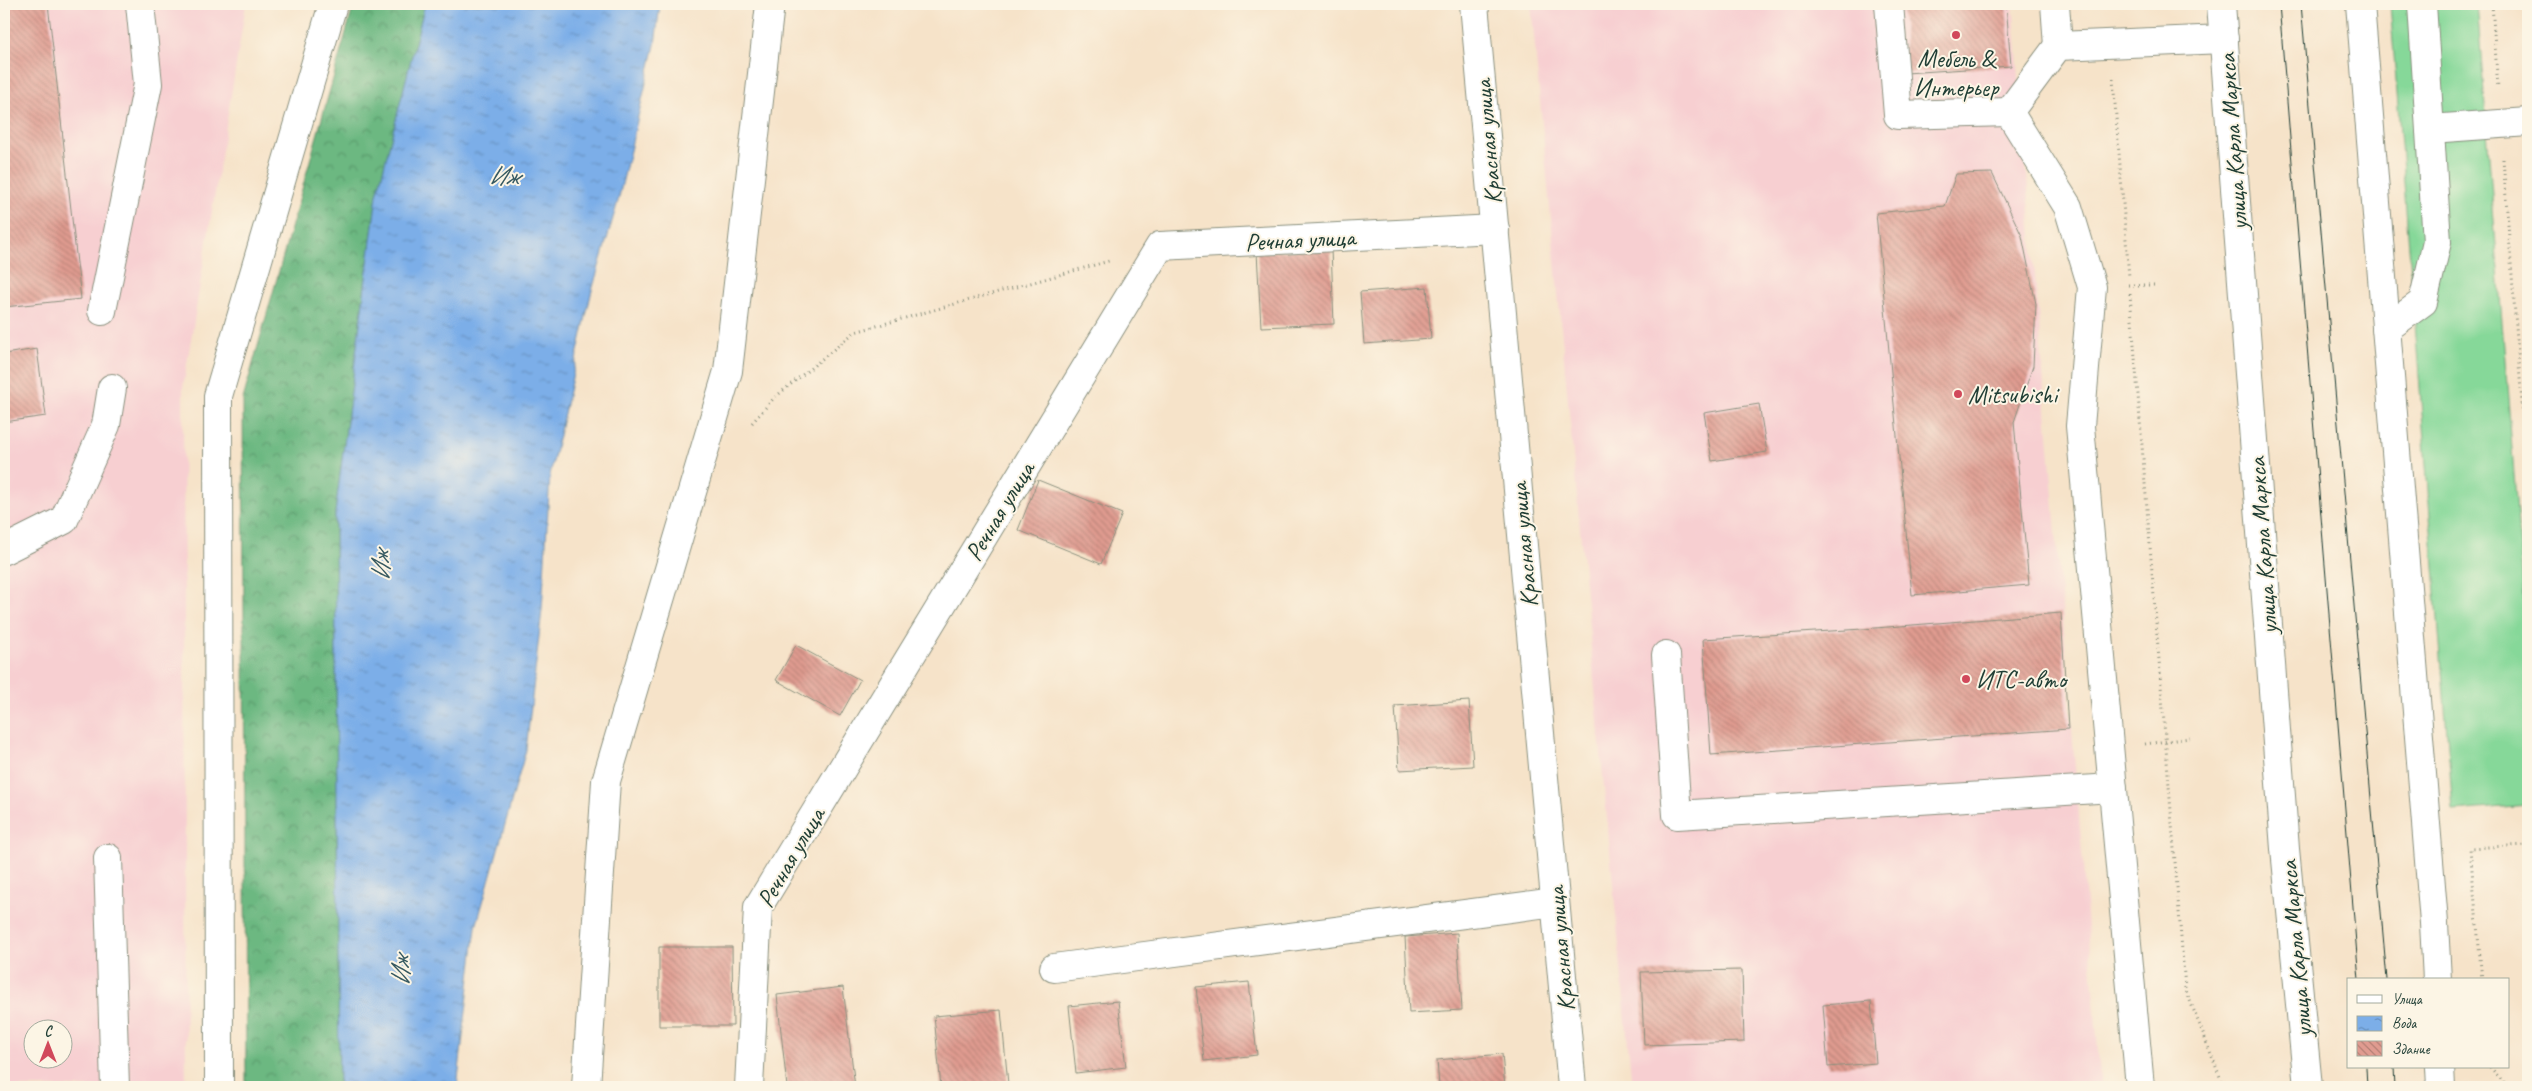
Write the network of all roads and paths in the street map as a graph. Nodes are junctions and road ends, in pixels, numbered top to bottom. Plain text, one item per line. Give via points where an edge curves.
1 (140, 4) edge
2 (333, 4) edge
3 (770, 4) edge
4 (1474, 4) edge
5 (1889, 4) edge
6 (2055, 4) edge
7 (2221, 4) edge
8 (2360, 4) edge
9 (2422, 4) edge
10 (2492, 4) edge
11 (2224, 39) junction
12 (2111, 45) junction
13 (2058, 46) junction
14 (2009, 112) junction
15 (2528, 122) edge
16 (2501, 124) junction
17 (2430, 129) junction
18 (1495, 229) junction
19 (1160, 246) junction
20 (102, 311) dead end
21 (2386, 329) junction
22 (112, 388) dead end
23 (749, 425) dead end
24 (2528, 481) edge
25 (4, 550) edge
26 (1666, 655) dead end
27 (2190, 738) dead end
28 (2166, 741) junction
29 (2110, 750) junction
30 (2113, 788) junction
31 (2528, 844) edge
32 (108, 858) dead end
33 (1555, 902) junction
34 (1054, 968) dead end
35 (2437, 978) edge
36 (2482, 978) edge
37 (2440, 1068) edge
38 (2491, 1068) edge
39 (116, 1087) edge
40 (219, 1087) edge
41 (586, 1087) edge
42 (749, 1087) edge
43 (1572, 1087) edge
44 (2140, 1087) edge
45 (2224, 1087) edge
46 (2308, 1087) edge
47 (2441, 1087) edge
48 (2504, 1087) edge
49 (2509, 1087) edge

1 - 20 street via 148,84
2 - 40 street via 218,396
3 - 41 street via 728,371 606,781
4 - 18 street, Красная улица
5 - 14 street via 1898,115
6 - 13 street
7 - 11 street, улица Карла Маркса
8 - 21 street
9 - 17 street
10 - 16 path
11 - 12 street
11 - 46 street, улица Карла Маркса via 2285,849
12 - 13 street
12 - 28 path
13 - 14 street
14 - 29 street via 2068,207 2092,287 2080,426
15 - 16 street
16 - 17 street
16 - 24 path
17 - 21 street via 2437,242 2423,302
18 - 19 street, Речная улица
18 - 33 street, Красная улица
19 - 23 path via 855,332 774,398
19 - 42 street, Речная улица via 758,907
21 - 35 street
22 - 25 street via 106,425 64,520
26 - 30 street via 1677,815
27 - 28 path
28 - 29 path
28 - 45 path via 2185,988
29 - 30 street
30 - 44 street
31 - 36 path via 2470,848
32 - 39 street
33 - 34 street
33 - 43 street, Красная улица
37 - 47 street
38 - 49 path
48 - 49 path

